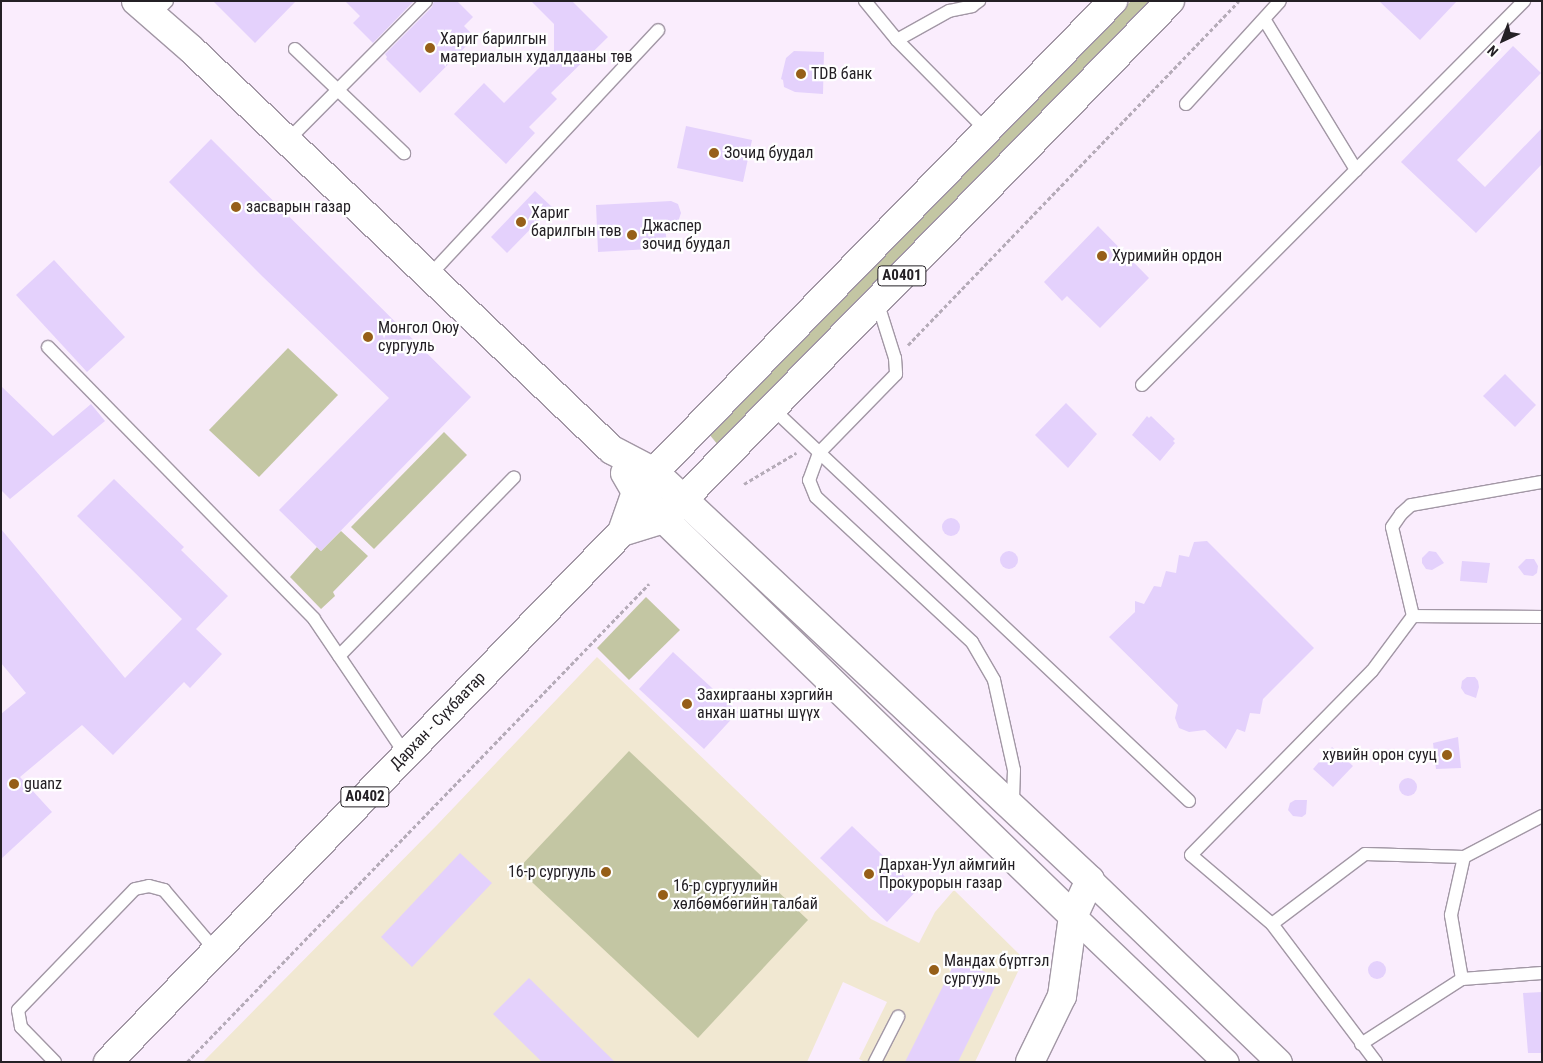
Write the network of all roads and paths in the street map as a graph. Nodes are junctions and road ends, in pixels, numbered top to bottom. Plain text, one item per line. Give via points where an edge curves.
1 (426, 1) edge
2 (866, 1) edge
3 (979, 1) edge
4 (1113, 1) edge
5 (1170, 1) edge
6 (1239, 1) edge
7 (1280, 1) edge
8 (1524, 1) edge
9 (152, 6) edge
10 (1264, 19) junction
11 (658, 30) dead end
12 (896, 40) junction
13 (294, 49) dead end
14 (338, 89) junction
15 (1186, 104) dead end
16 (987, 131) junction
17 (287, 141) junction
18 (404, 153) dead end
19 (1356, 170) junction
20 (430, 276) junction
21 (877, 301) junction
22 (48, 347) dead end
23 (895, 358) junction
24 (1142, 385) dead end
25 (772, 408) junction
26 (815, 449) junction
27 (612, 450) junction
28 (654, 472) junction
29 (514, 477) dead end
30 (1542, 482) edge
31 (744, 484) dead end
32 (636, 492) junction
33 (683, 499) junction
34 (664, 519) junction
35 (622, 532) junction
36 (649, 584) dead end
37 (1413, 616) junction
38 (1542, 617) edge
39 (339, 656) junction
40 (406, 755) junction
41 (1188, 801) dead end
42 (1012, 808) junction
43 (1542, 816) edge
44 (1464, 856) junction
45 (1090, 880) junction
46 (1073, 916) junction
47 (1272, 924) junction
48 (216, 951) junction
49 (1542, 973) edge
50 (1462, 979) junction
51 (898, 1017) dead end
52 (1360, 1044) junction
53 (55, 1062) edge
54 (108, 1062) edge
55 (187, 1062) edge
56 (875, 1062) edge
57 (1030, 1062) edge
58 (1226, 1062) edge
59 (1279, 1062) edge
60 (1376, 1062) edge

1 - 14 lane
2 - 12 lane
3 - 12 lane via 972,6 949,11
4 - 16 main road, A0401
5 - 21 main road, A0401
6 - 23 path
7 - 10 lane
8 - 19 lane
9 - 17 main road via 191,49
10 - 15 lane
10 - 19 lane
11 - 20 lane
12 - 16 lane
13 - 14 lane
14 - 17 lane
14 - 18 lane
16 - 28 main road, A0401
17 - 20 main road
19 - 24 lane
20 - 27 main road
21 - 23 lane
21 - 25 main road, A0401
22 - 39 lane via 314,619
23 - 26 lane via 896,374
25 - 26 lane
25 - 33 main road, A0401
26 - 31 path
26 - 41 lane
26 - 42 lane via 809,480 816,497 972,642 994,680 1014,770
27 - 28 main road
27 - 32 main road
28 - 32 main road, A0401
28 - 33 main road
29 - 39 lane
30 - 37 lane via 1411,505 1401,514 1392,527
32 - 34 main road
32 - 35 main road, A0401
33 - 34 main road, A0401
33 - 42 main road
34 - 35 main road, A0401
34 - 46 main road
35 - 40 main road, Дархан - Сүхбаатар / A0402
36 - 55 path
37 - 38 lane
37 - 47 lane via 1372,671 1191,855
39 - 40 lane
40 - 48 main road, Дархан - Сүхбаатар / A0402
42 - 45 main road
43 - 44 lane
44 - 47 lane via 1365,854
44 - 50 lane via 1451,915
45 - 46 main road
45 - 59 street
46 - 57 main road via 1062,996
46 - 58 street
47 - 52 lane
48 - 53 lane via 164,890 149,886 135,889 18,1010 20,1027
48 - 54 main road, Дархан - Сүхбаатар / A0402
49 - 50 lane
50 - 52 lane
51 - 56 lane
52 - 60 lane

